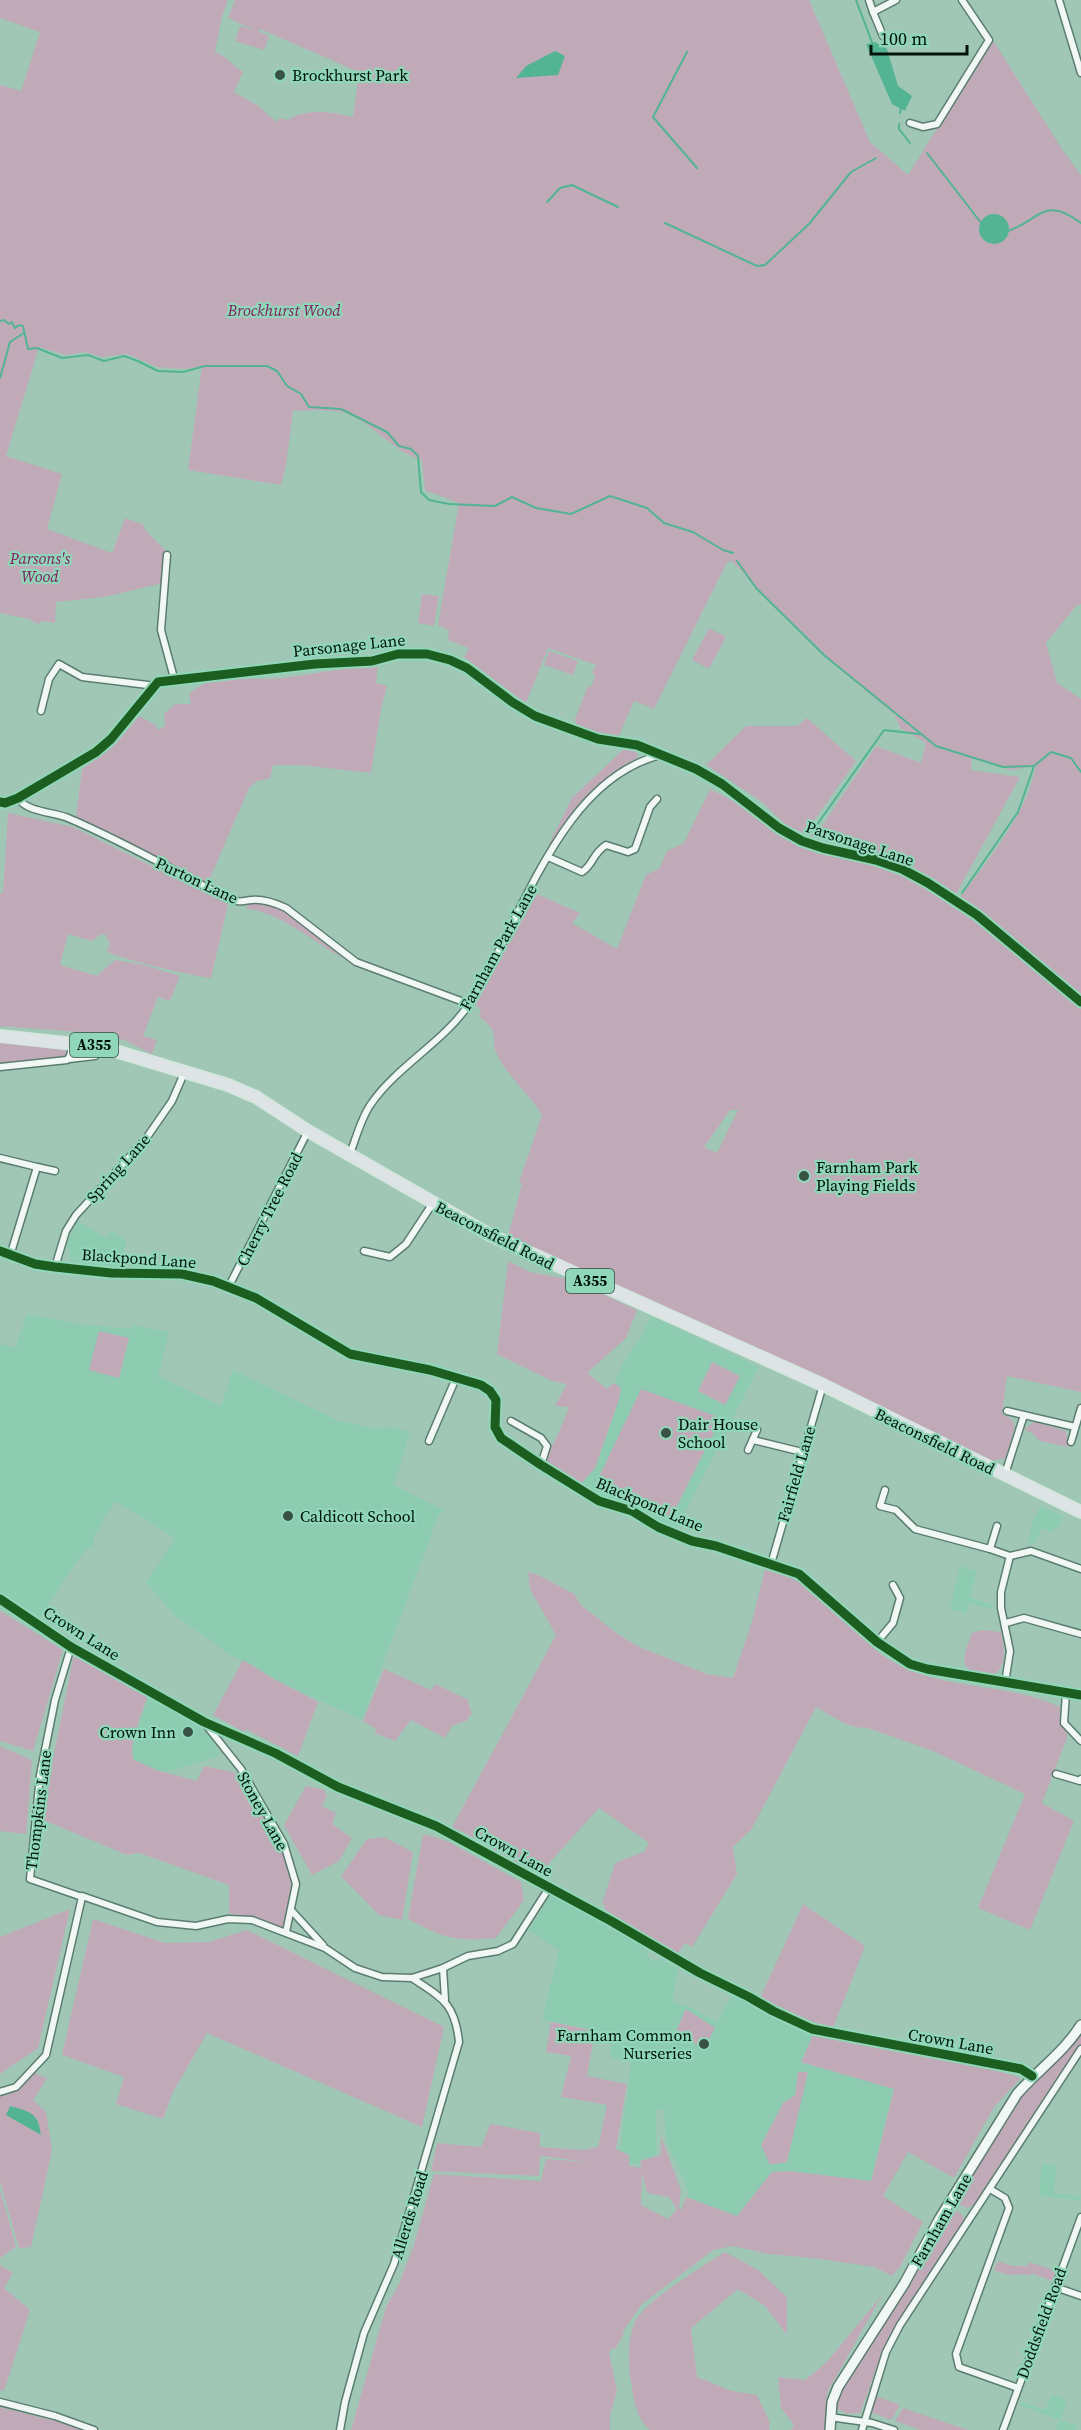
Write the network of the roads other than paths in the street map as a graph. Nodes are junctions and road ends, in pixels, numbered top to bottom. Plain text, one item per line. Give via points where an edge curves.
1 (870, 0) edge
2 (896, 0) edge
3 (962, 0) edge
4 (1059, 0) edge
5 (873, 12) junction
6 (883, 36) dead end
7 (1081, 73) edge
8 (910, 123) dead end
9 (920, 126) junction
10 (916, 133) dead end
11 (167, 555) dead end
12 (174, 678) junction
13 (156, 686) junction
14 (41, 711) dead end
15 (661, 755) junction
16 (18, 798) junction
17 (657, 799) dead end
18 (646, 800) dead end
19 (0, 802) edge
20 (650, 807) junction
21 (548, 857) junction
22 (1081, 1002) edge
23 (469, 1004) junction
24 (0, 1036) edge
25 (73, 1042) junction
26 (95, 1056) dead end
27 (69, 1059) junction
28 (0, 1067) edge
29 (185, 1070) junction
30 (308, 1131) junction
31 (350, 1154) junction
32 (0, 1158) edge
33 (37, 1167) junction
34 (55, 1171) dead end
35 (433, 1203) junction
36 (0, 1251) edge
37 (364, 1251) dead end
38 (10, 1256) junction
39 (56, 1267) junction
40 (229, 1286) junction
41 (456, 1378) junction
42 (823, 1385) junction
43 (1081, 1408) edge
44 (1007, 1411) dead end
45 (1024, 1415) junction
46 (511, 1421) dead end
47 (1075, 1427) junction
48 (757, 1430) dead end
49 (753, 1440) junction
50 (429, 1441) dead end
51 (1071, 1442) dead end
52 (748, 1450) dead end
53 (802, 1452) junction
54 (541, 1465) junction
55 (1005, 1474) junction
56 (885, 1490) dead end
57 (1081, 1512) edge
58 (997, 1526) dead end
59 (990, 1548) junction
60 (1011, 1556) junction
61 (771, 1564) junction
62 (1081, 1569) edge
63 (893, 1585) dead end
64 (0, 1599) edge
65 (1006, 1623) junction
66 (1081, 1634) edge
67 (877, 1642) junction
68 (71, 1647) junction
69 (1005, 1683) junction
70 (1066, 1693) junction
71 (1081, 1695) edge
72 (204, 1722) junction
73 (1081, 1741) edge
74 (1056, 1774) dead end
75 (1081, 1780) edge
76 (549, 1888) junction
77 (82, 1896) junction
78 (291, 1910) junction
79 (286, 1932) junction
80 (326, 1948) junction
81 (443, 1968) junction
82 (412, 1978) junction
83 (445, 2000) junction
84 (1081, 2025) edge
85 (1081, 2049) edge
86 (1032, 2076) junction
87 (0, 2092) edge
88 (990, 2189) junction
89 (1081, 2217) edge
90 (1055, 2287) junction
91 (1081, 2296) edge
92 (1018, 2388) junction
93 (0, 2402) edge
94 (830, 2417) junction
95 (864, 2422) junction
96 (94, 2430) edge
97 (340, 2430) edge
98 (830, 2430) edge
99 (862, 2430) edge
100 (894, 2430) edge
101 (1003, 2430) edge

1 - 5 street
2 - 5 street
3 - 9 street via 989,40 937,124
4 - 7 street
5 - 6 street
8 - 9 street
9 - 10 street
11 - 12 street via 161,630
12 - 13 street, Parsonage Lane
12 - 15 street, Parsonage Lane via 427,654 467,668 535,716 598,739 637,745
13 - 14 street via 82,677 59,664 49,679
13 - 16 street, Parsonage Lane via 111,740
15 - 21 street, Farnham Park Lane via 616,775 569,823
15 - 22 street, Parsonage Lane via 722,784 801,841 876,860 928,883 977,915
16 - 19 street, Parsonage Lane
16 - 23 street, Purton Lane via 27,806 94,829 241,904 251,900 273,902 356,963
17 - 20 street
18 - 20 street
20 - 21 street via 634,849 628,852 606,845 582,872
21 - 23 street, Farnham Park Lane
23 - 31 street, Farnham Park Lane via 370,1106
24 - 25 main road, Beaconsfield Road / A355
25 - 27 street
25 - 29 main road, Beaconsfield Road / A355
26 - 27 street
27 - 28 street
29 - 30 main road, Beaconsfield Road / A355 via 256,1097
29 - 39 street, Spring Lane via 172,1101 145,1140 76,1215 66,1231
30 - 31 main road, Beaconsfield Road / A355
30 - 40 street, Cherry Tree Road
31 - 35 main road, Beaconsfield Road / A355
32 - 33 street
33 - 34 street
33 - 38 street
35 - 37 street via 406,1244 390,1257
35 - 42 main road, Beaconsfield Road / A355 via 490,1235
36 - 38 street, Blackpond Lane
38 - 39 street, Blackpond Lane
39 - 40 street, Blackpond Lane via 182,1274
40 - 41 street, Blackpond Lane via 350,1354
41 - 50 street
41 - 54 street, Blackpond Lane via 490,1391 496,1400 497,1432 506,1443
42 - 53 street, Fairfield Lane
42 - 55 main road, Beaconsfield Road / A355
43 - 47 street
44 - 45 street
45 - 47 street
45 - 55 street
46 - 54 street via 541,1438 547,1446
47 - 51 street
48 - 49 street
49 - 52 street
49 - 53 street
53 - 61 street, Fairfield Lane
54 - 61 street, Blackpond Lane via 599,1501 632,1511 658,1527
55 - 57 main road, Beaconsfield Road / A355
56 - 59 street via 880,1506 896,1510 915,1529
58 - 59 street
59 - 60 street
60 - 62 street via 1031,1551
60 - 65 street via 1001,1592
61 - 67 street, Blackpond Lane via 799,1574
63 - 67 street via 900,1598 893,1623
64 - 68 street, Crown Lane
65 - 66 street via 1024,1618
65 - 69 street via 1010,1651
67 - 69 street, Blackpond Lane via 910,1664
68 - 72 street, Crown Lane
68 - 77 street, Thompkins Lane via 55,1700 40,1775 30,1879
69 - 70 street, Blackpond Lane
70 - 71 street, Blackpond Lane
70 - 73 street via 1064,1723
72 - 76 street, Crown Lane via 275,1753 338,1787 436,1826
72 - 78 street, Stoney Lane via 241,1769 284,1844 296,1884
74 - 75 street
76 - 81 street via 513,1944 468,1956
76 - 86 street, Crown Lane via 700,1973 812,2029 1021,2069
77 - 79 street via 157,1922 196,1926 228,1919 252,1920
77 - 87 street via 46,2055 16,2087
78 - 79 street, Stoney Lane
78 - 80 street
79 - 80 street
80 - 82 street via 355,1968 382,1977
81 - 82 street
81 - 83 street, Allerds Road
82 - 83 street
83 - 97 street, Allerds Road via 457,2022 456,2055 394,2264 364,2333
84 - 86 street, Farnham Lane via 1053,2060
85 - 88 street
86 - 94 street, Farnham Lane via 1017,2094 838,2387
88 - 92 street via 1005,2198 1010,2208 956,2354 959,2367
88 - 95 street via 900,2325 886,2352
89 - 90 street, Doddsfield Road
90 - 91 street
90 - 92 street, Doddsfield Road
92 - 101 street, Doddsfield Road
93 - 96 street
94 - 95 street
94 - 98 street, Farnham Lane
95 - 99 street
95 - 100 street

